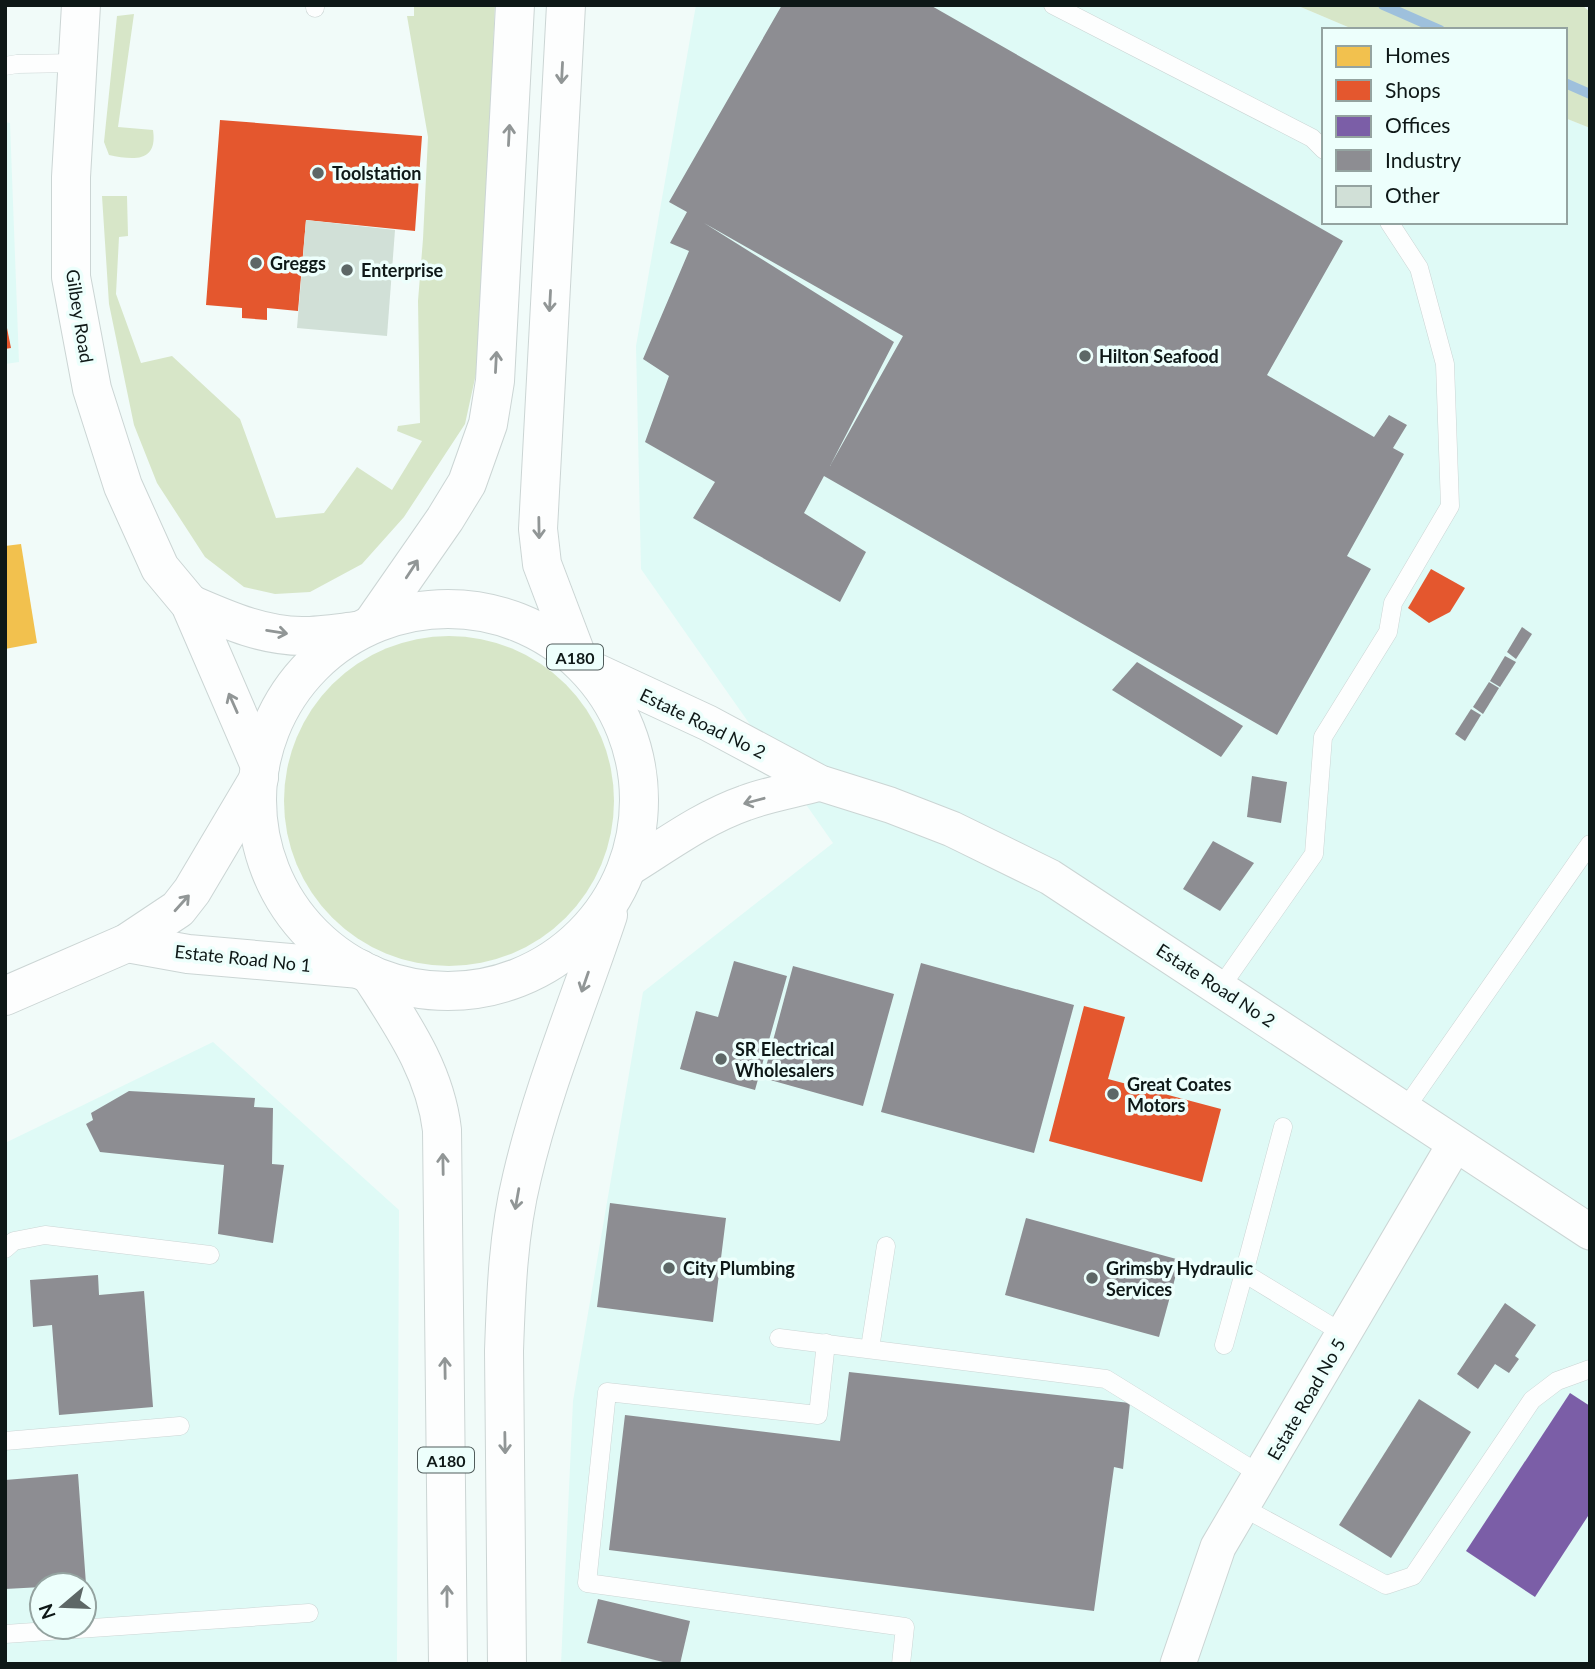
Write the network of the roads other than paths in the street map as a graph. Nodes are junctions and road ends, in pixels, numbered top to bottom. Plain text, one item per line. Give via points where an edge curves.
1 (81, 5) edge
2 (515, 5) edge
3 (566, 5) edge
4 (1053, 5) edge
5 (78, 63) junction
6 (5, 66) edge
7 (1322, 148) edge
8 (1389, 224) edge
9 (190, 604) junction
10 (365, 628) junction
11 (581, 663) junction
12 (260, 772) junction
13 (820, 783) junction
14 (1590, 844) edge
15 (620, 882) junction
16 (127, 943) junction
17 (365, 972) junction
18 (1220, 988) junction
19 (5, 996) edge
20 (1405, 1109) junction
21 (1283, 1127) dead end
22 (1455, 1144) junction
23 (1590, 1232) edge
24 (886, 1246) dead end
25 (5, 1249) edge
26 (211, 1255) dead end
27 (1244, 1273) junction
28 (1344, 1334) junction
29 (779, 1338) dead end
30 (826, 1343) junction
31 (1224, 1345) dead end
32 (870, 1348) junction
33 (1590, 1369) edge
34 (180, 1426) dead end
35 (5, 1441) edge
36 (1261, 1475) junction
37 (1242, 1507) junction
38 (309, 1613) dead end
39 (5, 1634) edge
40 (448, 1664) edge
41 (507, 1664) edge
42 (901, 1664) edge
43 (1178, 1664) edge

1 - 5 main road, Gilbey Road
10 -> 2 main road, A180 via 400,586 463,491 488,424 495,381
3 -> 11 main road, A180 via 538,529 542,564
4 - 7 lane via 1312,138
5 - 6 lane
5 - 9 main road, Gilbey Road via 71,277 92,389 122,486 160,568
8 - 18 lane via 1419,268 1445,364 1450,506 1393,603 1388,632 1323,737 1314,854
9 -> 10 main road, Gilbey Road via 234,623 300,636
12 -> 9 main road, Gilbey Road
10 - 11 main road, A180 via 434,609 481,611 544,634
10 - 12 main road, A180 via 319,659 295,685 277,715
11 - 13 street, Estate Road No 2
11 - 15 main road, A180 via 614,706 635,760 639,813 635,842
16 -> 12 main road, Estate Road No 1 via 178,909
12 - 17 main road, A180 via 262,839 285,899 321,942
13 -> 15 street via 746,802 717,815 691,828
13 - 18 street, Estate Road No 2 via 952,829 1050,877
14 - 20 lane
15 - 17 main road, A180 via 599,917 575,943 508,981 477,989 437,991
15 -> 41 main road, A180 via 537,1121 514,1220 504,1351
16 - 17 main road, Estate Road No 1 via 188,954
16 - 19 main road, Estate Road No 1
40 -> 17 main road, A180 via 441,1122 421,1058
18 - 20 street, Estate Road No 2
20 - 22 street, Estate Road No 2
21 - 27 lane
22 - 23 street, Estate Road No 2
22 - 28 street, Estate Road No 5
24 - 32 lane
25 - 26 lane via 14,1241 44,1235
27 - 28 lane
27 - 31 lane
28 - 36 street, Estate Road No 5
29 - 30 lane
30 - 32 lane
30 - 42 lane via 818,1415 607,1392 587,1583 905,1627
32 - 36 lane via 1106,1379
33 - 37 lane via 1558,1381 1532,1400 1413,1576 1386,1585
34 - 35 lane
36 - 37 street, Estate Road No 5
37 - 43 street, Estate Road No 5 via 1218,1547
38 - 39 lane

